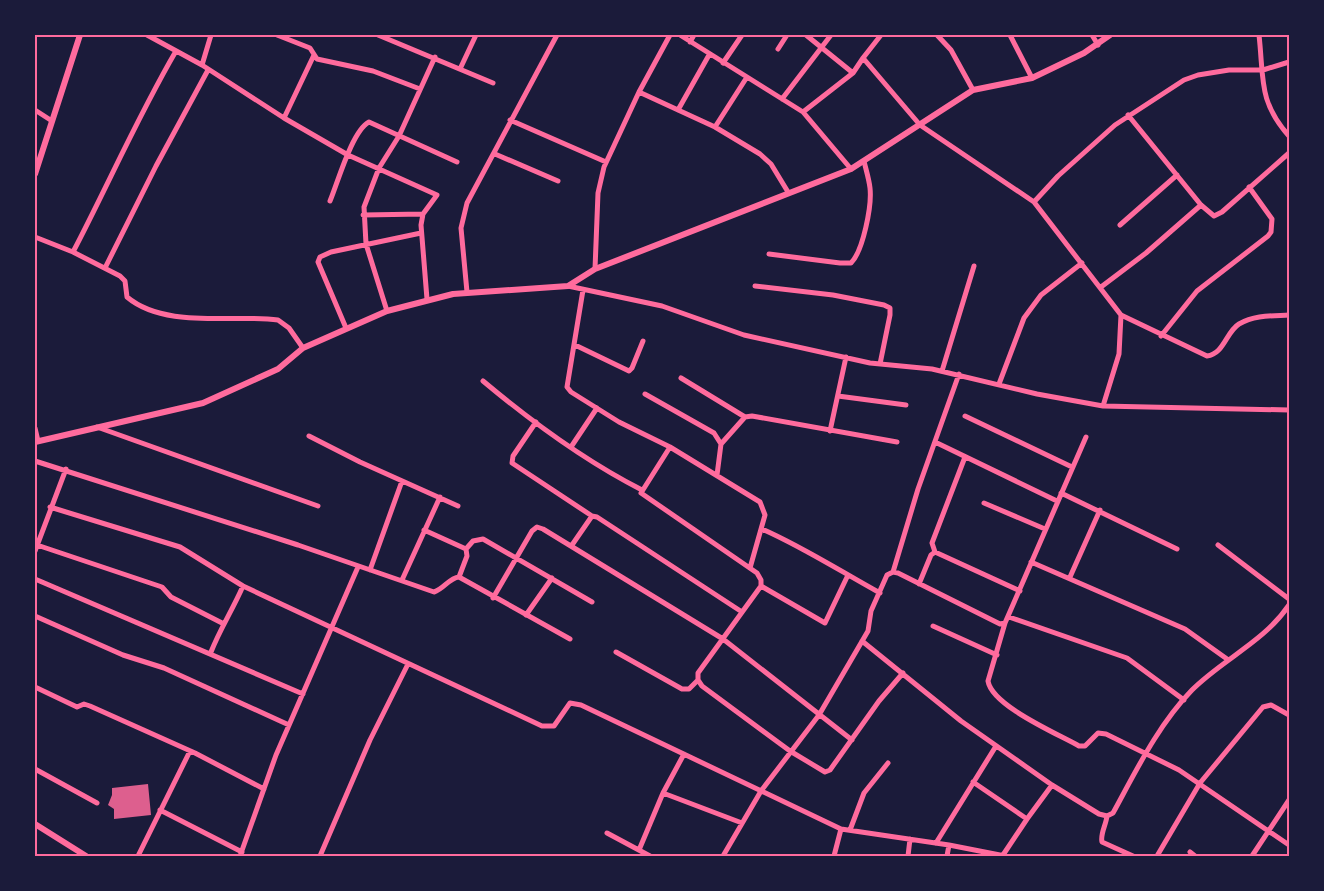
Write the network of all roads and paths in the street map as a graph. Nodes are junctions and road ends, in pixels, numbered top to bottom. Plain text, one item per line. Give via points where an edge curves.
1 (80, 35) edge
2 (147, 35) edge
3 (211, 35) edge
4 (277, 35) edge
5 (378, 35) edge
6 (476, 35) edge
7 (557, 35) edge
8 (670, 35) edge
9 (680, 35) edge
10 (694, 35) edge
11 (742, 35) edge
12 (787, 35) edge
13 (806, 35) edge
14 (831, 35) edge
15 (881, 35) edge
16 (936, 35) edge
17 (1010, 35) edge
18 (1092, 35) edge
19 (1110, 35) edge
20 (1259, 35) edge
21 (690, 42) junction
22 (1098, 45) junction
23 (822, 48) junction
24 (778, 49) dead end
25 (176, 51) junction
26 (314, 55) junction
27 (709, 55) junction
28 (435, 57) junction
29 (863, 58) junction
30 (1289, 62) edge
31 (723, 63) junction
32 (202, 66) junction
33 (460, 69) junction
34 (208, 70) junction
35 (1263, 70) junction
36 (853, 72) junction
37 (747, 77) junction
38 (1032, 78) junction
39 (493, 83) dead end
40 (420, 90) junction
41 (973, 90) junction
42 (639, 92) junction
43 (782, 99) junction
44 (35, 110) edge
45 (678, 110) junction
46 (803, 112) junction
47 (1128, 115) junction
48 (284, 118) junction
49 (510, 120) junction
50 (52, 121) junction
51 (920, 125) junction
52 (715, 127) junction
53 (399, 136) junction
54 (1289, 136) edge
55 (1289, 153) edge
56 (495, 154) junction
57 (348, 155) junction
58 (864, 161) junction
59 (457, 162) dead end
60 (606, 162) junction
61 (379, 168) junction
62 (851, 169) junction
63 (35, 174) edge
64 (1177, 175) junction
65 (558, 181) dead end
66 (1249, 187) junction
67 (788, 192) junction
68 (330, 201) dead end
69 (1034, 202) junction
70 (1201, 205) junction
71 (423, 214) junction
72 (363, 215) junction
73 (1120, 225) dead end
74 (421, 233) junction
75 (35, 237) edge
76 (366, 244) junction
77 (73, 252) junction
78 (769, 254) dead end
79 (1082, 263) junction
80 (974, 266) dead end
81 (105, 268) junction
82 (595, 268) junction
83 (568, 286) junction
84 (755, 286) dead end
85 (1101, 287) junction
86 (583, 290) junction
87 (467, 292) junction
88 (427, 299) junction
89 (387, 311) junction
90 (1121, 315) junction
91 (1289, 315) edge
92 (346, 328) junction
93 (1161, 336) junction
94 (643, 341) dead end
95 (575, 345) junction
96 (303, 348) junction
97 (846, 357) junction
98 (880, 364) junction
99 (942, 371) junction
100 (959, 374) junction
101 (682, 378) dead end
102 (483, 381) dead end
103 (999, 384) junction
104 (645, 394) dead end
105 (838, 396) junction
106 (906, 405) dead end
107 (1103, 406) junction
108 (597, 408) junction
109 (1289, 410) edge
110 (965, 416) dead end
111 (745, 417) junction
112 (536, 422) junction
113 (96, 427) junction
114 (35, 428) edge
115 (830, 431) junction
116 (309, 436) dead end
117 (1086, 437) dead end
118 (37, 441) edge
119 (897, 442) dead end
120 (935, 442) junction
121 (721, 444) junction
122 (571, 447) junction
123 (670, 447) junction
124 (965, 457) junction
125 (35, 460) edge
126 (1072, 467) junction
127 (66, 469) junction
128 (717, 475) junction
129 (402, 480) junction
130 (642, 490) junction
131 (1061, 493) junction
132 (440, 497) junction
133 (1057, 501) junction
134 (984, 503) dead end
135 (318, 506) dead end
136 (458, 506) dead end
137 (50, 507) junction
138 (1100, 510) junction
139 (592, 516) junction
140 (762, 528) junction
141 (1045, 528) junction
142 (424, 530) junction
143 (38, 545) junction
144 (572, 545) junction
145 (1218, 545) dead end
146 (466, 549) junction
147 (1178, 549) dead end
148 (35, 551) edge
149 (935, 552) junction
150 (516, 558) junction
151 (1031, 562) junction
152 (358, 566) junction
153 (750, 568) junction
154 (370, 570) junction
155 (893, 572) junction
156 (848, 575) junction
157 (459, 577) junction
158 (1070, 577) junction
159 (552, 578) junction
160 (35, 579) edge
161 (402, 580) junction
162 (919, 584) junction
163 (243, 586) junction
164 (761, 586) junction
165 (1020, 591) junction
166 (880, 592) junction
167 (493, 598) junction
168 (1289, 599) edge
169 (592, 602) dead end
170 (1289, 605) edge
171 (742, 612) junction
172 (526, 615) junction
173 (35, 616) edge
174 (1009, 617) junction
175 (1005, 623) junction
176 (224, 624) junction
177 (933, 626) dead end
178 (332, 627) junction
179 (570, 639) dead end
180 (723, 639) junction
181 (862, 641) junction
182 (211, 652) junction
183 (616, 652) dead end
184 (997, 655) junction
185 (1227, 660) junction
186 (408, 664) junction
187 (903, 673) junction
188 (698, 680) junction
189 (35, 687) edge
190 (303, 694) junction
191 (1184, 700) junction
192 (819, 715) junction
193 (1289, 715) edge
194 (289, 725) junction
195 (852, 740) junction
196 (996, 746) junction
197 (190, 751) junction
198 (790, 751) junction
199 (684, 754) junction
200 (1146, 754) junction
201 (888, 763) dead end
202 (35, 769) edge
203 (973, 782) junction
204 (1200, 783) junction
205 (1052, 785) junction
206 (264, 789) junction
207 (761, 791) junction
208 (663, 793) junction
209 (1289, 800) edge
210 (97, 803) dead end
211 (160, 810) junction
212 (1107, 816) junction
213 (1027, 818) junction
214 (742, 823) junction
215 (35, 824) edge
216 (841, 829) junction
217 (850, 830) junction
218 (1268, 830) junction
219 (607, 833) dead end
220 (910, 839) junction
221 (936, 843) junction
222 (949, 845) junction
223 (1289, 845) edge
224 (639, 850) junction
225 (241, 854) edge
226 (725, 855) edge
227 (994, 855) edge
228 (86, 856) edge
229 (138, 856) edge
230 (320, 856) edge
231 (650, 856) edge
232 (834, 856) edge
233 (908, 856) edge
234 (947, 856) edge
235 (1004, 856) edge
236 (1133, 856) edge
237 (1157, 856) edge
238 (1252, 856) edge

1 - 50 street
2 - 25 street
3 - 32 street
4 - 26 street via 310,48
5 - 28 street
6 - 33 street
7 - 49 street
8 - 42 street
9 - 21 street
10 - 21 street
11 - 31 street
12 - 24 street
13 - 23 street
14 - 23 street
15 - 29 street
16 - 41 street via 951,50
17 - 38 street
18 - 22 street
19 - 22 street
20 - 35 street
21 - 27 street
22 - 38 street
23 - 36 street
23 - 43 street
25 - 32 street
25 - 77 street via 152,92
26 - 40 street via 317,59 373,71
26 - 48 street
27 - 31 street
27 - 45 street
28 - 33 street
28 - 40 street
29 - 36 street
29 - 51 street
30 - 35 street
31 - 37 street
32 - 34 street
33 - 39 street
34 - 48 street
34 - 81 street
35 - 47 street via 1229,70 1198,75 1184,80
35 - 54 street via 1264,91 1270,110
36 - 46 street
37 - 43 street
37 - 52 street
38 - 41 street
40 - 53 street
41 - 51 street
42 - 45 street
42 - 60 street
43 - 46 street
44 - 50 street
45 - 52 street
46 - 62 street
47 - 64 street
47 - 69 street via 1058,176
48 - 57 street
49 - 56 street
49 - 60 street
50 - 63 street
51 - 58 street
51 - 69 street
52 - 67 street via 760,154 771,164
53 - 57 street via 367,123
53 - 59 street
53 - 61 street
55 - 66 street
56 - 65 street
56 - 87 street via 467,203 462,219
57 - 61 street
57 - 68 street
58 - 62 street
58 - 78 street via 870,189 869,203 858,256 851,263
60 - 82 street via 598,193
61 - 71 street via 437,195
61 - 72 street
62 - 67 street
64 - 70 street
64 - 73 street
66 - 70 street via 1216,216
66 - 93 street via 1272,219 1271,232 1197,291
67 - 82 street
69 - 79 street
70 - 85 street
71 - 72 street
71 - 74 street
72 - 76 street
74 - 76 street
74 - 88 street
75 - 77 street
76 - 89 street
76 - 92 street via 331,252 318,262
77 - 81 street
79 - 85 street
79 - 103 street via 1041,296 1024,318
80 - 99 street
81 - 96 street via 124,279 127,297 139,305 184,318 278,320 289,328
82 - 83 street
83 - 86 street
83 - 87 street
84 - 98 street via 833,296 890,308
85 - 90 street
86 - 95 street
86 - 97 street via 662,306 744,335
87 - 88 street
88 - 89 street
89 - 92 street
90 - 93 street
90 - 107 street via 1119,354
91 - 93 street via 1257,317 1238,325 1213,356 1200,354
92 - 96 street
94 - 95 street via 629,371
95 - 108 street via 567,387
96 - 113 street via 278,369 203,403
97 - 98 street
97 - 105 street
98 - 99 street
99 - 100 street
100 - 103 street
100 - 120 street
101 - 111 street
102 - 112 street
103 - 107 street
104 - 121 street via 702,425 714,433
105 - 106 street
105 - 115 street
107 - 109 street
108 - 122 street
108 - 123 street
110 - 126 street
111 - 115 street via 769,418
111 - 121 street
112 - 122 street
112 - 139 street via 513,456 512,463
113 - 118 street
113 - 135 street
114 - 118 street
115 - 119 street
116 - 129 street
117 - 126 street
120 - 124 street
120 - 155 street
121 - 128 street
122 - 130 street via 608,473
123 - 128 street
123 - 130 street
124 - 133 street
124 - 149 street via 932,543
125 - 127 street
126 - 131 street
127 - 137 street
127 - 152 street
128 - 140 street via 760,502 765,515
129 - 132 street
129 - 154 street
130 - 153 street via 644,497
131 - 133 street
131 - 138 street
132 - 136 street
132 - 142 street
133 - 141 street
134 - 141 street
137 - 143 street
137 - 163 street via 180,547
138 - 147 street
138 - 158 street
139 - 144 street
139 - 171 street
140 - 153 street
140 - 156 street via 802,546
141 - 151 street
142 - 146 street
142 - 161 street
143 - 148 street
143 - 176 street via 162,587 178,601
144 - 150 street via 537,527
144 - 180 street
145 - 168 street
146 - 150 street via 473,541 483,539
146 - 157 street via 467,556
149 - 162 street
149 - 165 street
150 - 159 street
150 - 167 street
151 - 158 street
151 - 165 street
152 - 154 street
152 - 178 street
153 - 164 street via 757,573
154 - 161 street
155 - 162 street
155 - 166 street via 888,575
156 - 164 street via 825,623
156 - 166 street
157 - 161 street via 452,578 441,590 434,592
157 - 167 street
158 - 185 street via 1185,629
159 - 169 street
159 - 172 street
160 - 182 street
162 - 175 street via 1000,624
163 - 176 street
163 - 178 street
164 - 171 street
165 - 174 street
166 - 181 street
167 - 172 street
170 - 185 street via 1248,648
171 - 180 street
172 - 179 street
173 - 194 street via 123,655 164,668
174 - 175 street
174 - 191 street via 1127,658
175 - 184 street
176 - 182 street
177 - 184 street
178 - 186 street
178 - 190 street
180 - 188 street via 698,673
180 - 192 street
181 - 187 street
181 - 192 street
182 - 190 street
183 - 188 street via 682,688 689,689
184 - 200 street via 988,681 989,688 1015,710 1080,746 1085,746 1098,733
185 - 191 street
186 - 199 street via 542,726 554,726 568,704 574,703
186 - 230 street via 370,740
187 - 195 street
187 - 196 street
188 - 198 street
189 - 197 street via 77,706 90,706
190 - 194 street
191 - 200 street
192 - 195 street
192 - 198 street
193 - 204 street via 1271,705 1263,707
194 - 206 street
195 - 198 street via 830,770 825,772
196 - 203 street
196 - 205 street
197 - 206 street
197 - 211 street
198 - 207 street
199 - 207 street
199 - 208 street
200 - 204 street
200 - 212 street via 1113,813
201 - 217 street via 864,793
202 - 210 street
203 - 213 street
203 - 221 street
204 - 218 street
204 - 237 street
205 - 212 street
205 - 213 street
206 - 225 street
207 - 214 street
207 - 216 street
208 - 214 street
208 - 224 street
209 - 218 street
211 - 225 street
211 - 229 street
212 - 236 street via 1102,842
213 - 235 street
214 - 226 street
215 - 228 street
216 - 217 street
216 - 232 street
217 - 220 street
218 - 223 street
218 - 238 street
219 - 224 street
220 - 221 street
220 - 233 street
221 - 222 street
222 - 227 street
222 - 234 street
224 - 231 street
227 - 235 street

